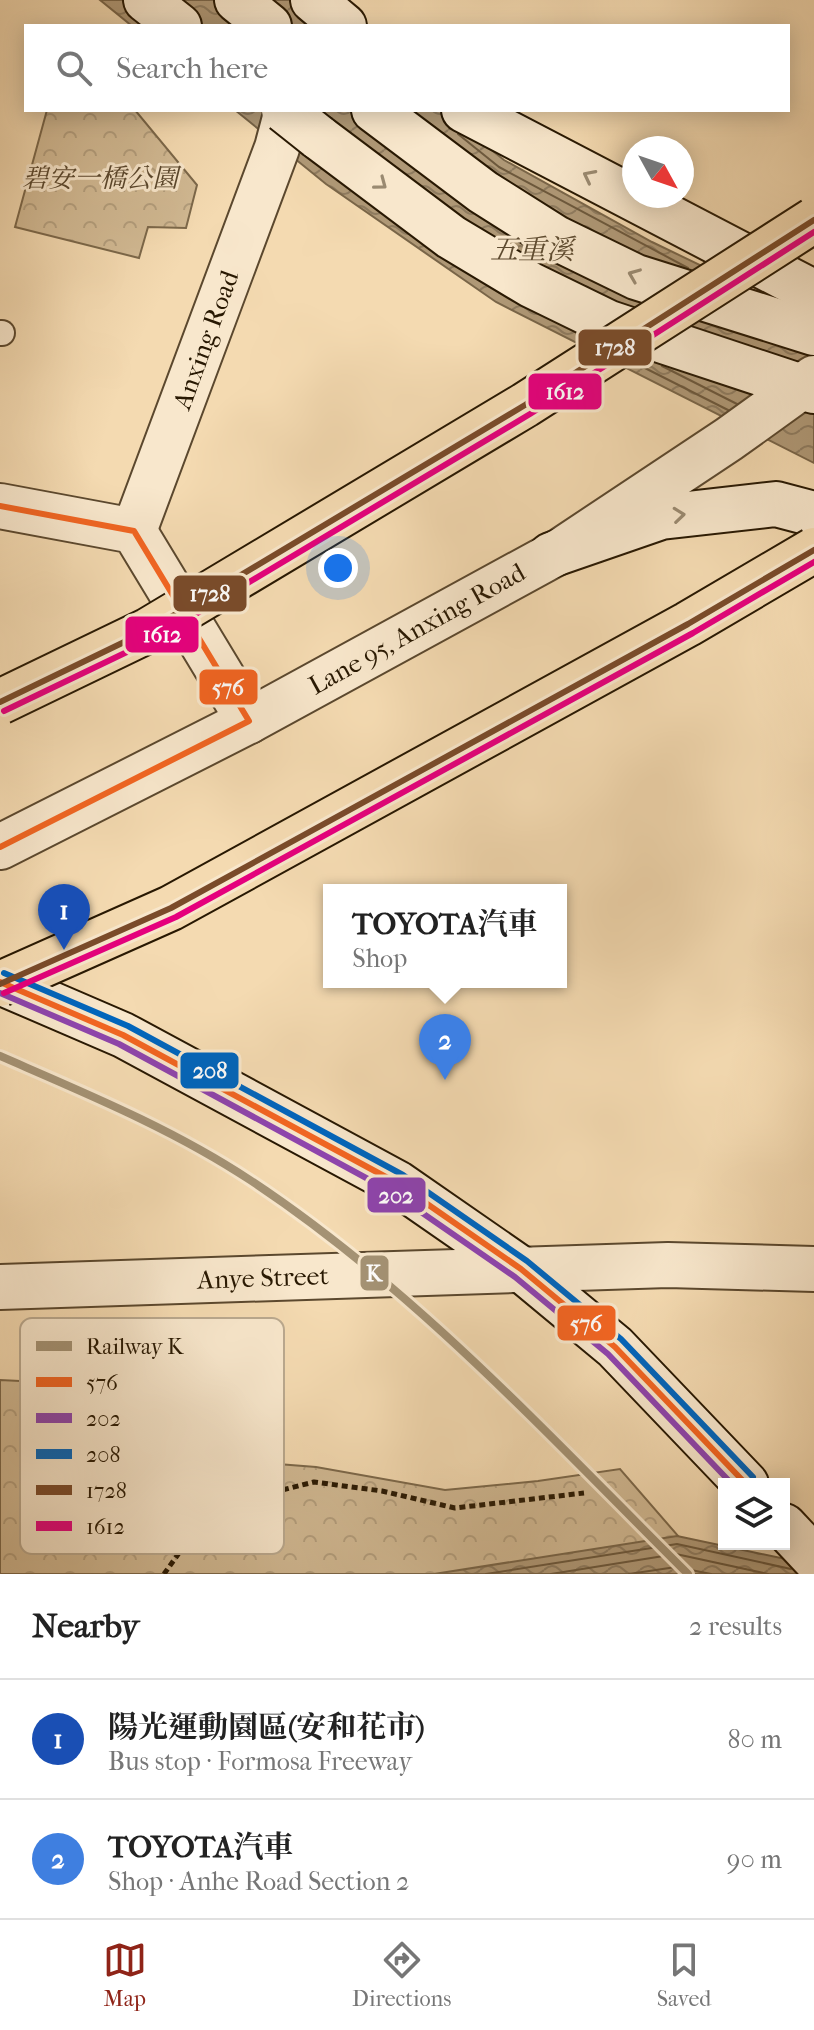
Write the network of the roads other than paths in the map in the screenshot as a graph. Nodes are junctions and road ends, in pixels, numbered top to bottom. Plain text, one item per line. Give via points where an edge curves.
1 (146, 0) edge
2 (237, 0) edge
3 (176, 24) edge
4 (267, 24) edge
5 (377, 112) edge
6 (468, 112) edge
7 (283, 123) edge
8 (814, 220) edge
9 (805, 318) edge
10 (810, 385) edge
11 (0, 506) edge
12 (814, 514) edge
13 (134, 531) junction
14 (814, 550) edge
15 (551, 555) junction
16 (0, 702) edge
17 (249, 721) junction
18 (0, 847) edge
19 (0, 983) edge
20 (521, 1269) junction
21 (814, 1269) edge
22 (0, 1287) edge
23 (740, 1478) edge
24 (790, 1532) edge
25 (814, 1558) edge

1 - 3 main road
2 - 4 main road
9 -> 5 main road via 636,277 556,238 483,192
9 -> 6 main road via 807,289
7 -> 10 main road, bridge via 531,285 609,323
7 - 13 main road, Anxing Road
8 - 16 highway, bridge via 525,405 149,630
10 - 15 main road, Lane 95, Anxing Road
11 - 13 main road
15 -> 12 main road via 661,517 776,504
13 - 17 main road
14 - 19 highway, bridge via 171,908
15 - 17 main road, Lane 95, Anxing Road
17 - 18 main road, Lane 95, Anxing Road
19 - 20 main road via 123,1035 397,1183
20 - 21 main road, Anye Street
20 - 22 main road, Anye Street
20 - 23 main road via 615,1347
24 - 25 main road

